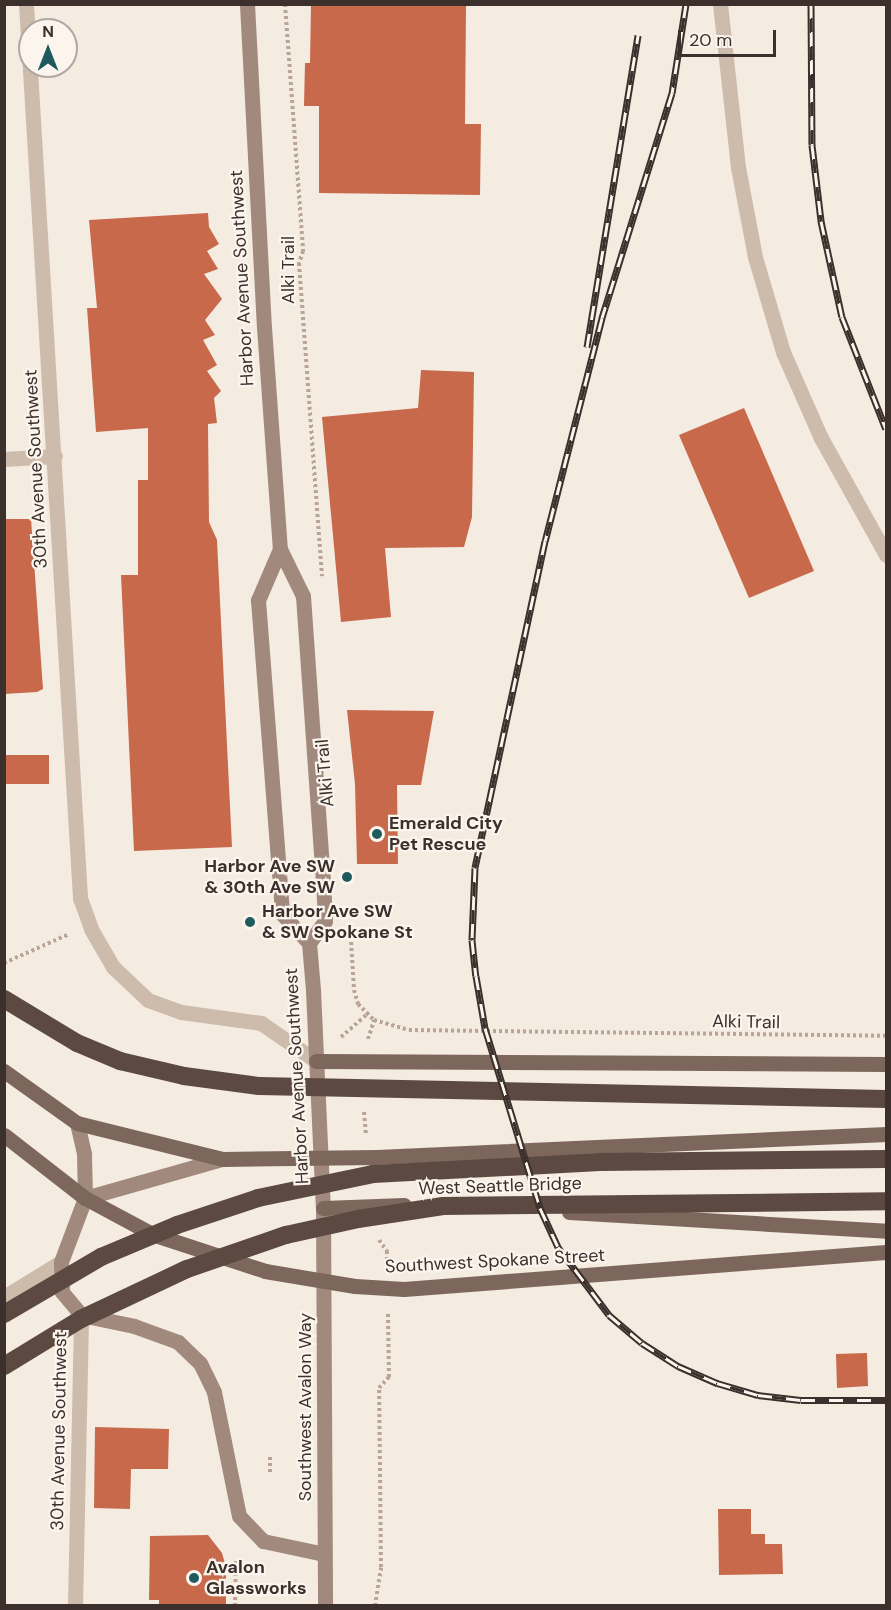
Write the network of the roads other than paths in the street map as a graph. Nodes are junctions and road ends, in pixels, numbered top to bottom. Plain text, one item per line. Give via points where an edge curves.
1 (26, 4) edge
2 (247, 4) edge
3 (720, 4) edge
4 (55, 456) junction
5 (4, 459) edge
6 (280, 549) junction
7 (886, 555) edge
8 (309, 943) junction
9 (4, 999) edge
10 (316, 1060) junction
11 (886, 1064) edge
12 (4, 1071) edge
13 (886, 1099) edge
14 (77, 1123) junction
15 (886, 1134) edge
16 (4, 1135) edge
17 (222, 1159) junction
18 (886, 1159) edge
19 (85, 1198) junction
20 (886, 1201) edge
21 (323, 1208) junction
22 (886, 1231) edge
23 (886, 1252) edge
24 (61, 1262) junction
25 (4, 1297) edge
26 (4, 1314) edge
27 (81, 1315) junction
28 (4, 1366) edge
29 (324, 1554) junction
30 (75, 1605) edge
31 (325, 1605) edge

1 - 4 street, 30th Avenue Southwest
2 - 6 main road, Harbor Avenue Southwest
3 - 7 street via 738,167 755,257 783,352 821,438
4 - 5 street
4 - 10 street, 30th Avenue Southwest via 80,898 91,929 113,967 148,1000 181,1012 261,1023
6 - 8 main road, Harbor Avenue Southwest via 303,596 325,921
6 - 8 main road, Harbor Avenue Southwest via 258,600 282,914
8 - 10 main road, Harbor Avenue Southwest
9 - 13 highway via 76,1043 120,1060 184,1076 259,1086
10 - 11 main road
10 - 21 main road, Harbor Avenue Southwest
12 - 14 main road
14 - 17 main road
14 - 19 main road via 84,1154
15 - 17 main road via 626,1148
16 - 19 main road, Southwest Spokane Street
17 - 19 main road
18 - 26 highway, West Seattle Bridge via 600,1162 373,1174 258,1198 177,1225 101,1257
19 - 23 main road, Southwest Spokane Street via 152,1234 265,1271 355,1286 404,1289
19 - 24 main road, 30th Avenue Southwest
20 - 28 highway, West Seattle Bridge via 443,1206 358,1219 286,1235 187,1269 81,1319
21 - 22 main road via 432,1205
21 - 29 main road, Southwest Avalon Way
24 - 25 street
24 - 27 main road, 30th Avenue Southwest via 62,1292
27 - 29 main road via 134,1326 178,1342 200,1363 214,1392 239,1516 262,1541
27 - 30 street, 30th Avenue Southwest
29 - 31 main road, Southwest Avalon Way

